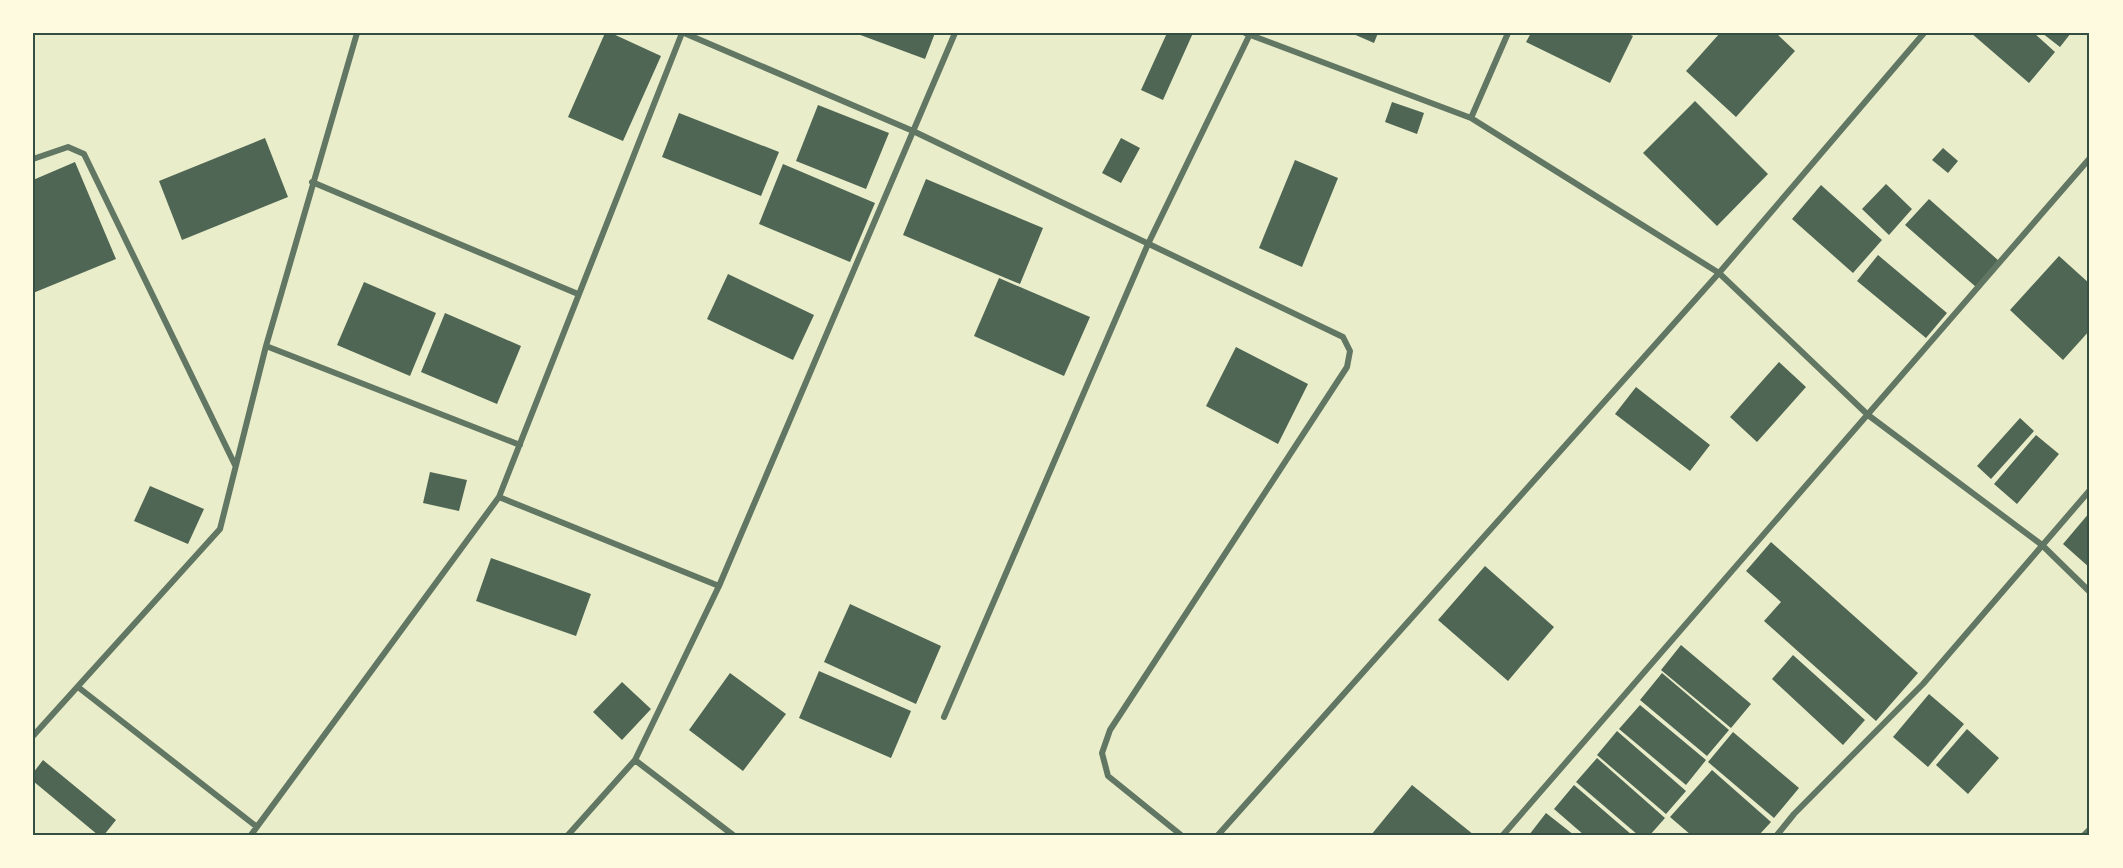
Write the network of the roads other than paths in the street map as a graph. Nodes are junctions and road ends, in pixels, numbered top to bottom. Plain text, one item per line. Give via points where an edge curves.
1 (357, 33) edge
2 (683, 33) edge
3 (955, 33) edge
4 (1508, 33) edge
5 (1924, 33) edge
6 (1248, 34) edge
7 (1471, 118) junction
8 (913, 131) junction
9 (2090, 158) edge
10 (33, 159) edge
11 (312, 182) junction
12 (1148, 244) junction
13 (1719, 273) junction
14 (578, 294) junction
15 (266, 346) junction
16 (1868, 415) junction
17 (520, 446) junction
18 (236, 466) junction
19 (2090, 490) edge
20 (499, 497) junction
21 (2042, 545) junction
22 (719, 586) junction
23 (2090, 592) edge
24 (78, 687) junction
25 (944, 717) dead end
26 (33, 736) edge
27 (635, 760) junction
28 (257, 827) junction
29 (2090, 829) edge
30 (251, 835) edge
31 (568, 835) edge
32 (733, 835) edge
33 (1181, 835) edge
34 (1218, 835) edge
35 (1503, 835) edge
36 (1777, 835) edge
37 (2084, 835) edge

1 - 11 street
2 - 8 street
2 - 14 street
3 - 8 street
4 - 7 street
5 - 13 street
6 - 7 street
6 - 12 street
7 - 13 street
8 - 12 street
8 - 22 street
9 - 16 street
10 - 18 street via 68,147 84,154
11 - 14 street
11 - 15 street
12 - 25 street
12 - 33 street via 1343,337 1350,351 1347,367 1110,730 1102,753 1108,776
13 - 16 street
13 - 34 street
14 - 17 street
15 - 17 street
15 - 18 street
16 - 21 street
16 - 35 street
17 - 20 street
18 - 24 street via 220,529
19 - 21 street
20 - 22 street
20 - 28 street
21 - 23 street
21 - 36 street via 1923,684
22 - 27 street
24 - 26 street
24 - 28 street
27 - 31 street
27 - 32 street
28 - 30 street
29 - 37 street

